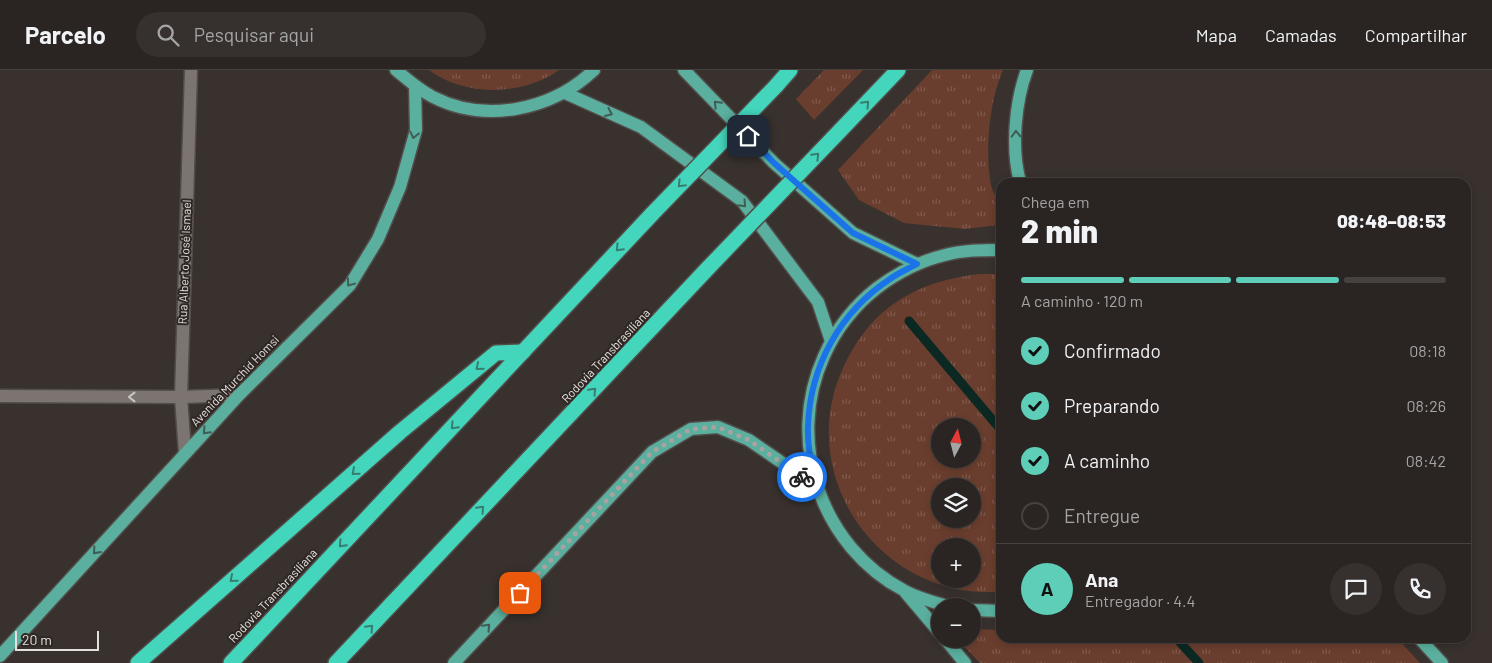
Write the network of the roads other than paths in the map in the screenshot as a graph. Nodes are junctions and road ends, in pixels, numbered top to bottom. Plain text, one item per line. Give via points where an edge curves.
1 (191, 70) edge
2 (396, 70) edge
3 (594, 70) edge
4 (684, 70) edge
5 (790, 70) edge
6 (898, 70) edge
7 (1027, 70) edge
8 (415, 86) junction
9 (564, 93) junction
10 (1019, 178) edge
11 (996, 250) edge
12 (917, 264) junction
13 (831, 341) junction
14 (523, 352) junction
15 (238, 395) junction
16 (0, 396) edge
17 (181, 397) junction
18 (185, 453) junction
19 (816, 486) junction
20 (904, 591) junction
21 (931, 602) edge
22 (981, 610) edge
23 (996, 611) edge
24 (931, 622) edge
25 (1424, 643) edge
26 (952, 648) edge
27 (0, 656) edge
28 (961, 661) edge
29 (138, 663) edge
30 (231, 663) edge
31 (336, 663) edge
32 (454, 663) edge
33 (1442, 663) edge

1 - 17 street, Rua Alberto José Ismael
2 - 8 main road
3 - 9 main road
12 -> 4 main road via 853,233 774,163
5 -> 14 highway, Rodovia Transbrasiliana, bridge
31 -> 6 highway, Rodovia Transbrasiliana, bridge
10 -> 7 main road via 1015,116
8 - 9 main road via 435,98 478,110 523,108
8 -> 15 main road, Avenida Murchid Homsi via 416,130 400,187 378,239 350,284
9 -> 13 main road via 641,127 742,201 818,302
11 - 12 main road via 944,255
12 - 13 main road via 868,296 847,317
13 - 19 main road via 818,369 810,398 810,457
14 -> 29 highway via 496,353 400,432
14 -> 30 highway, Rodovia Transbrasiliana
15 - 17 street
15 -> 18 main road, Avenida Murchid Homsi
17 -> 16 street
17 - 18 street, Rua Alberto José Ismael
18 -> 27 main road, Avenida Murchid Homsi
19 - 20 main road via 842,536 874,570
32 -> 19 main road via 652,452 691,429 718,427 749,440
20 - 21 main road
20 - 24 main road
22 - 23 main road
25 - 33 main road
26 - 28 main road

